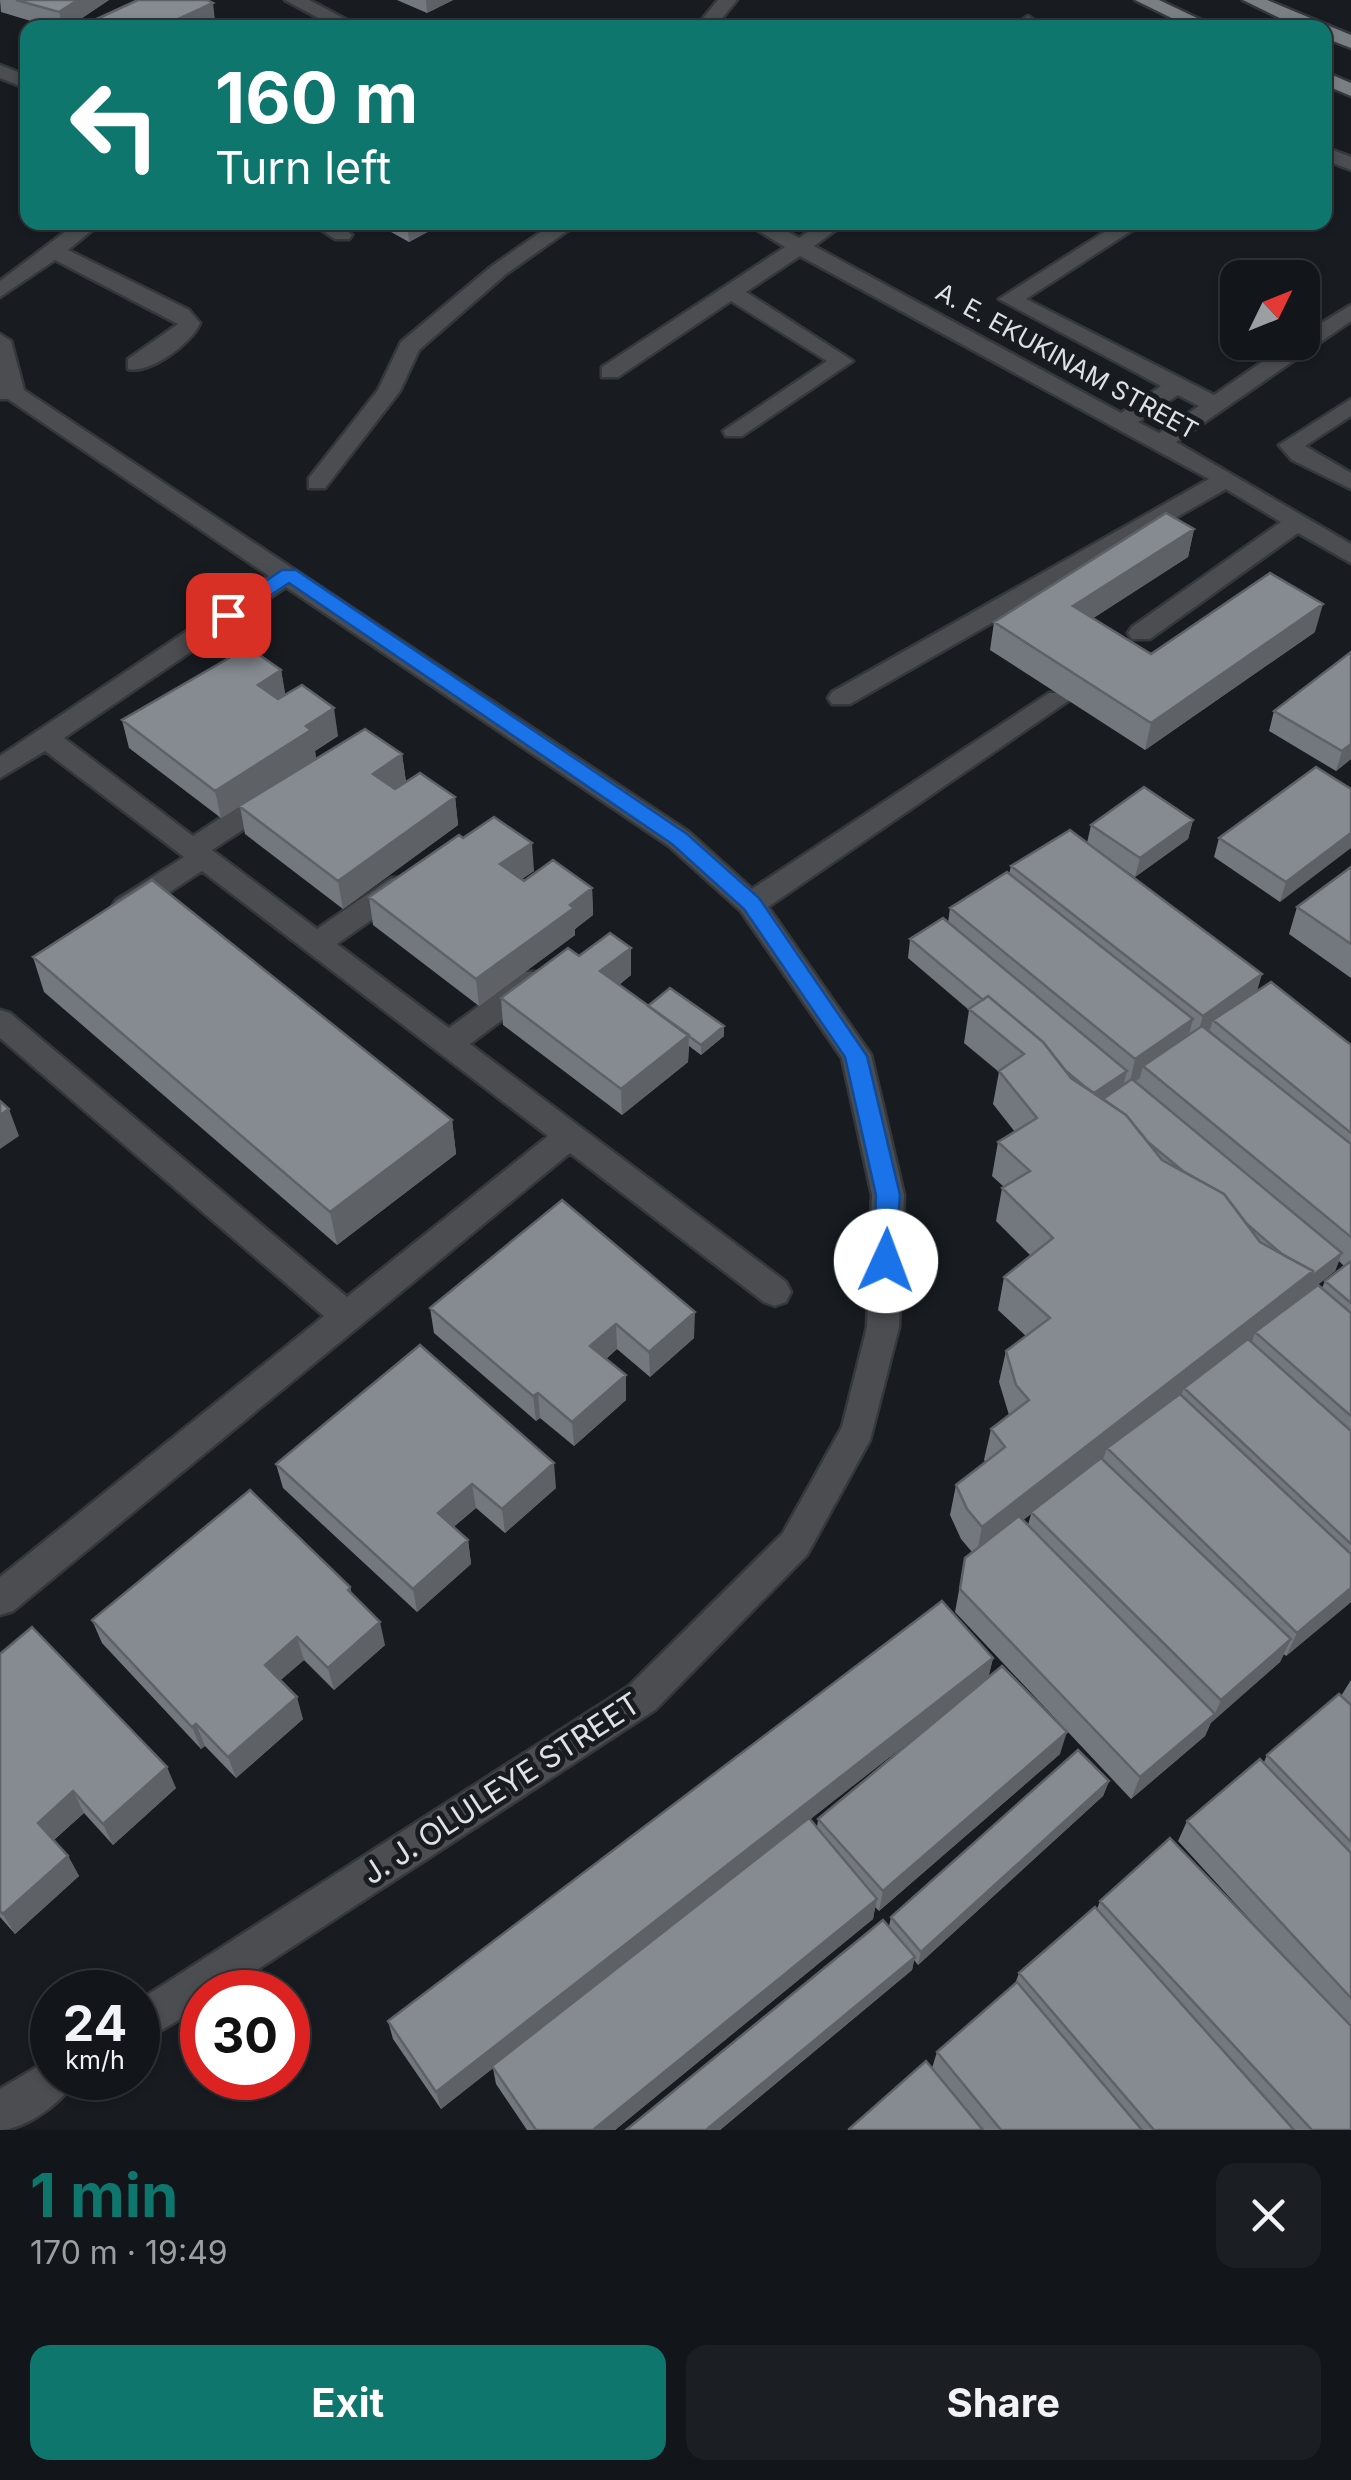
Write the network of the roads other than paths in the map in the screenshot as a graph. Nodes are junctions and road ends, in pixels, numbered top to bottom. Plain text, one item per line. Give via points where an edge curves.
1 (294, 0) edge
2 (728, 0) edge
3 (1144, 0) edge
4 (1252, 0) edge
5 (336, 20) edge
6 (711, 20) edge
7 (1190, 20) edge
8 (1298, 20) edge
9 (82, 230) edge
10 (334, 230) edge
11 (558, 230) edge
12 (769, 230) edge
13 (825, 230) edge
14 (1122, 230) edge
15 (342, 234) dead end
16 (800, 246) junction
17 (54, 252) junction
18 (0, 292) edge
19 (731, 292) junction
20 (1351, 311) edge
21 (0, 340) edge
22 (136, 364) dead end
23 (610, 372) dead end
24 (1178, 385) junction
25 (4, 390) edge
26 (1215, 405) junction
27 (1351, 406) edge
28 (1122, 422) junction
29 (734, 431) dead end
30 (1160, 442) junction
31 (1226, 479) junction
32 (317, 482) dead end
33 (1351, 482) edge
34 (1298, 522) junction
35 (1351, 554) edge
36 (289, 574) junction
37 (1141, 633) dead end
38 (842, 698) dead end
39 (1058, 699) edge
40 (46, 738) junction
41 (0, 769) edge
42 (301, 779) edge
43 (198, 853) junction
44 (420, 872) edge
45 (752, 904) junction
46 (97, 926) edge
47 (317, 943) junction
48 (556, 964) edge
49 (0, 1022) edge
50 (450, 1044) junction
51 (569, 1136) junction
52 (775, 1292) dead end
53 (345, 1315) junction
54 (0, 1600) edge
55 (160, 2010) edge
56 (30, 2094) edge
57 (0, 2113) edge

1 - 5 street
2 - 6 street
3 - 7 main road
4 - 8 main road
9 - 17 street
10 - 15 street
11 - 32 street via 408,347 389,391
12 - 16 street, A. E. EKUKINAM STREET
13 - 16 street
14 - 24 street via 1010,299
16 - 19 street
16 - 28 street, A. E. EKUKINAM STREET
17 - 18 street
17 - 22 street via 189,323
19 - 23 street
19 - 29 street via 842,361
20 - 26 street
21 - 25 street
24 - 26 street
24 - 28 street
25 - 36 street, J. J. OLULEYE STREET
26 - 30 street
27 - 33 street via 1291,445
28 - 30 street, A. E. EKUKINAM STREET
30 - 31 street, A. E. EKUKINAM STREET
31 - 34 street, A. E. EKUKINAM STREET
31 - 38 street
34 - 35 street, A. E. EKUKINAM STREET
34 - 37 street
36 - 40 street
36 - 45 street, J. J. OLULEYE STREET via 679,839
39 - 45 street
40 - 41 street
40 - 43 street
42 - 43 street
43 - 46 street
43 - 47 street
44 - 47 street
45 - 55 street, J. J. OLULEYE STREET via 856,1056 888,1195 883,1327 858,1430 796,1544 642,1698
47 - 50 street
48 - 50 street
49 - 53 street
50 - 51 street
51 - 52 street
51 - 53 street
53 - 54 street
56 - 57 street

